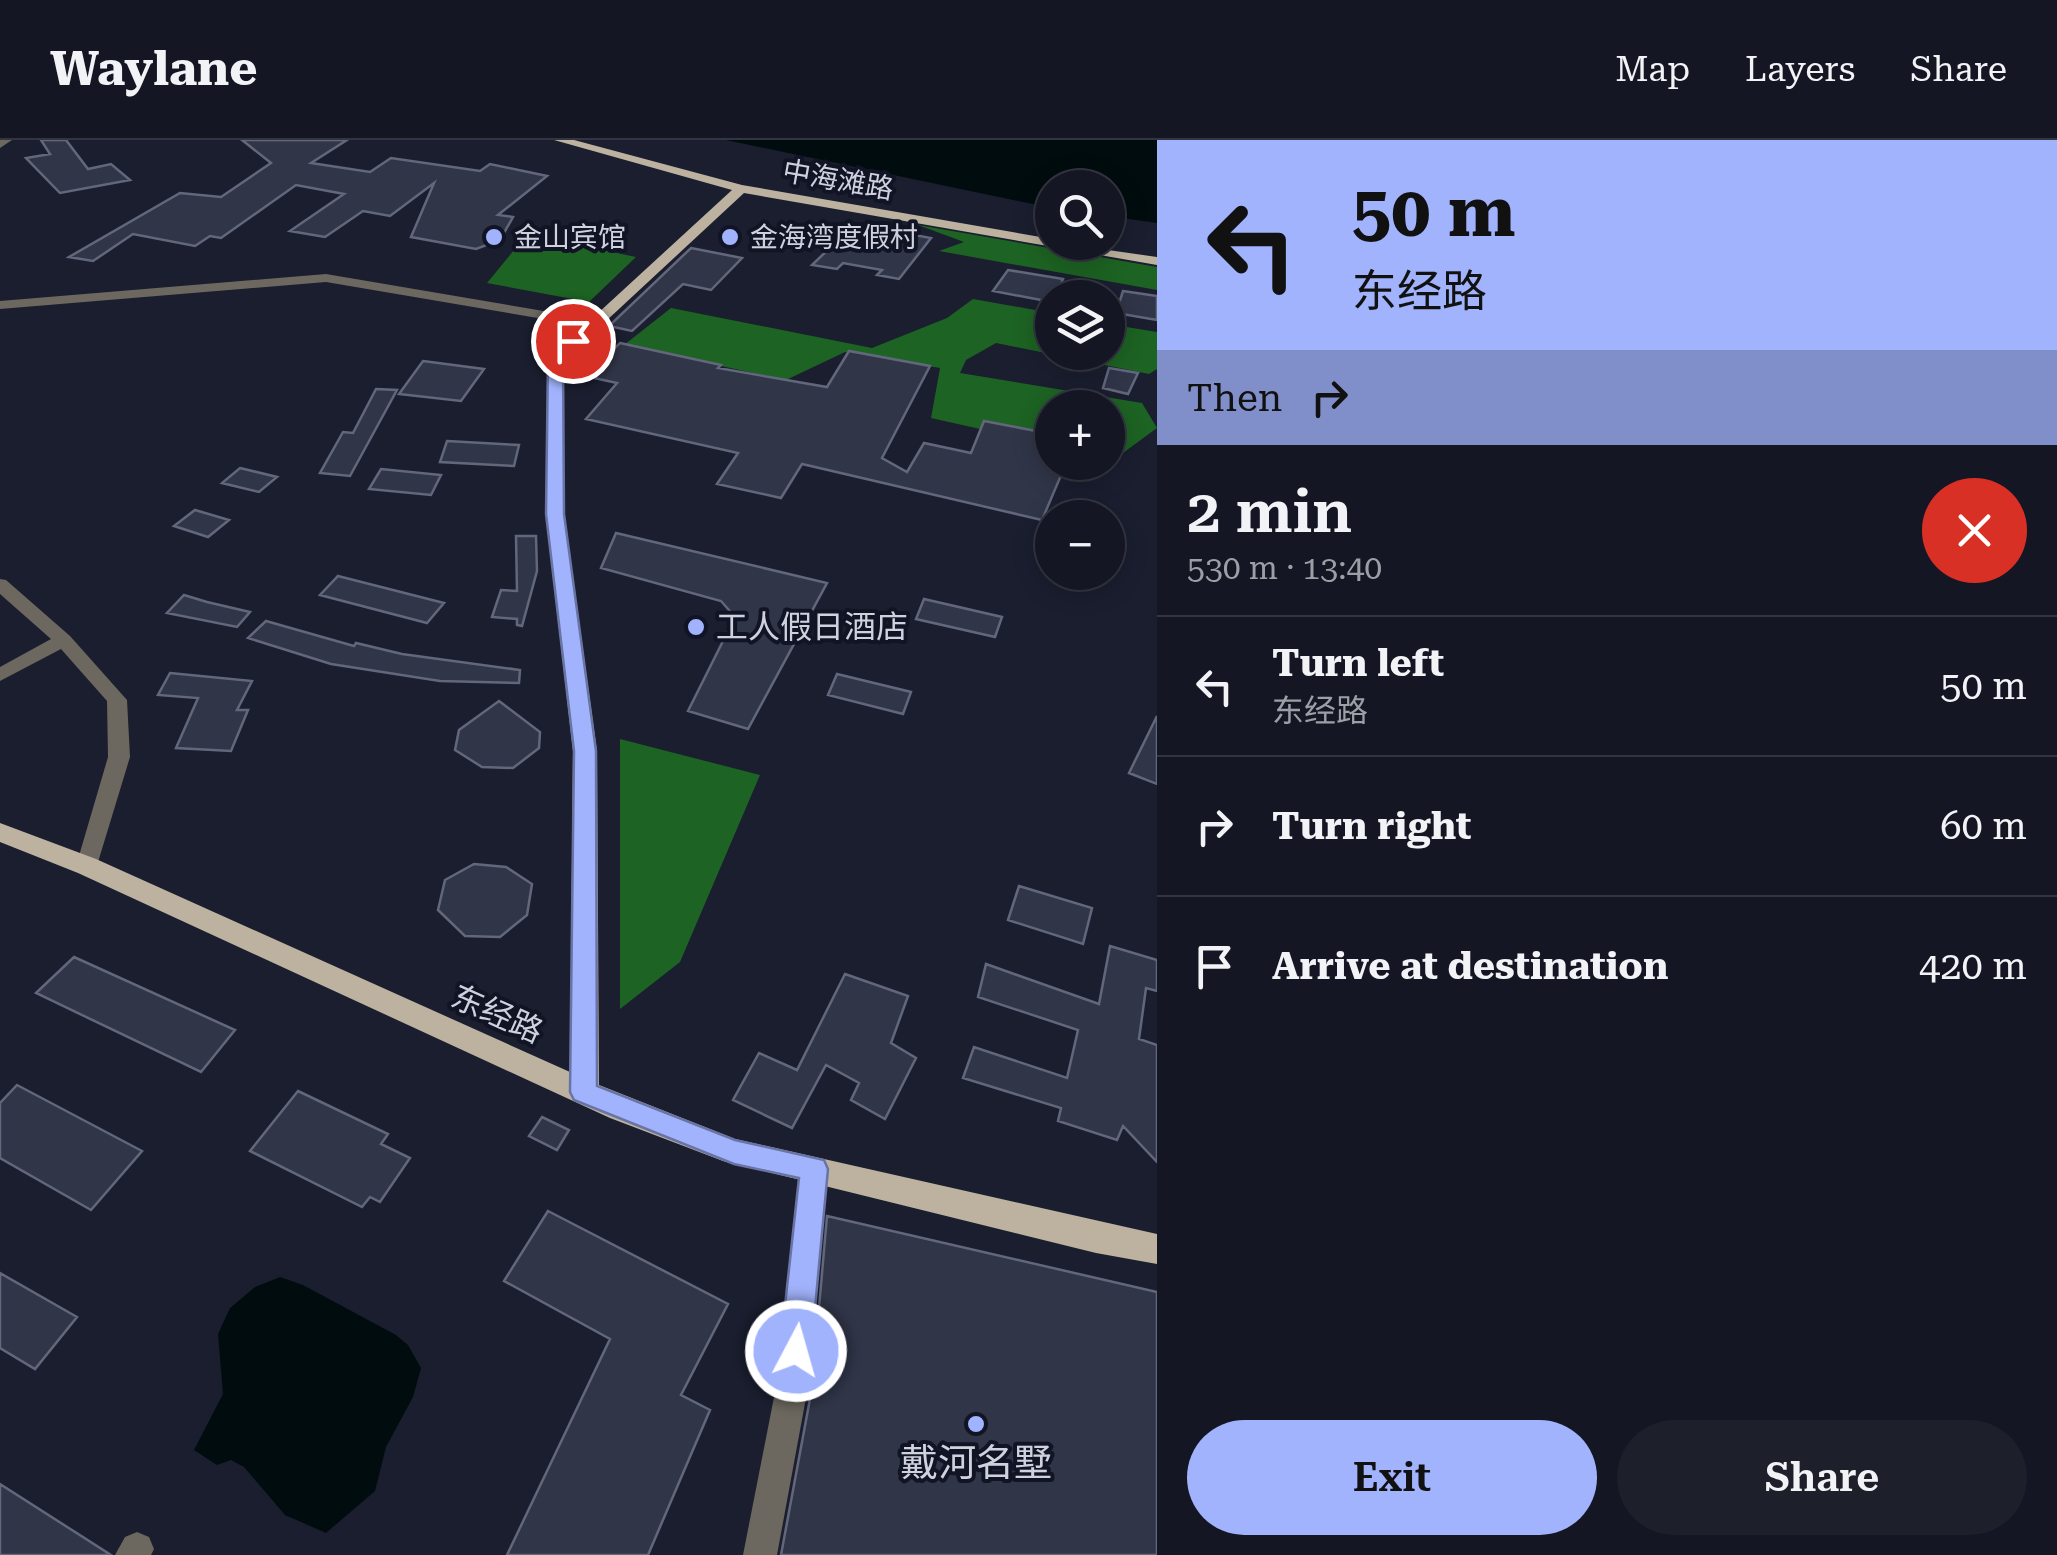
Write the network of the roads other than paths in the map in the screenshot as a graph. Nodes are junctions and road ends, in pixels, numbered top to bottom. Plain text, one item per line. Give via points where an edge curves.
1 (7, 140) edge
2 (560, 140) edge
3 (0, 145) edge
4 (742, 189) junction
5 (1157, 261) edge
6 (0, 304) edge
7 (591, 323) junction
8 (0, 584) edge
9 (63, 640) junction
10 (0, 676) edge
11 (0, 832) edge
12 (87, 866) junction
13 (584, 1092) junction
14 (814, 1169) junction
15 (1157, 1249) edge
16 (760, 1555) edge

1 - 3 street
2 - 4 main road, 中海滩路
4 - 5 main road, 中海滩路
4 - 7 main road
6 - 7 street via 326,278
7 - 13 main road via 556,358 555,514 585,751
8 - 9 street
9 - 10 street
9 - 12 street via 117,700 119,757
11 - 12 main road, 东经路
12 - 13 main road, 东经路
13 - 14 main road, 东经路 via 734,1152
14 - 15 main road, 东经路
14 - 16 street via 792,1387

